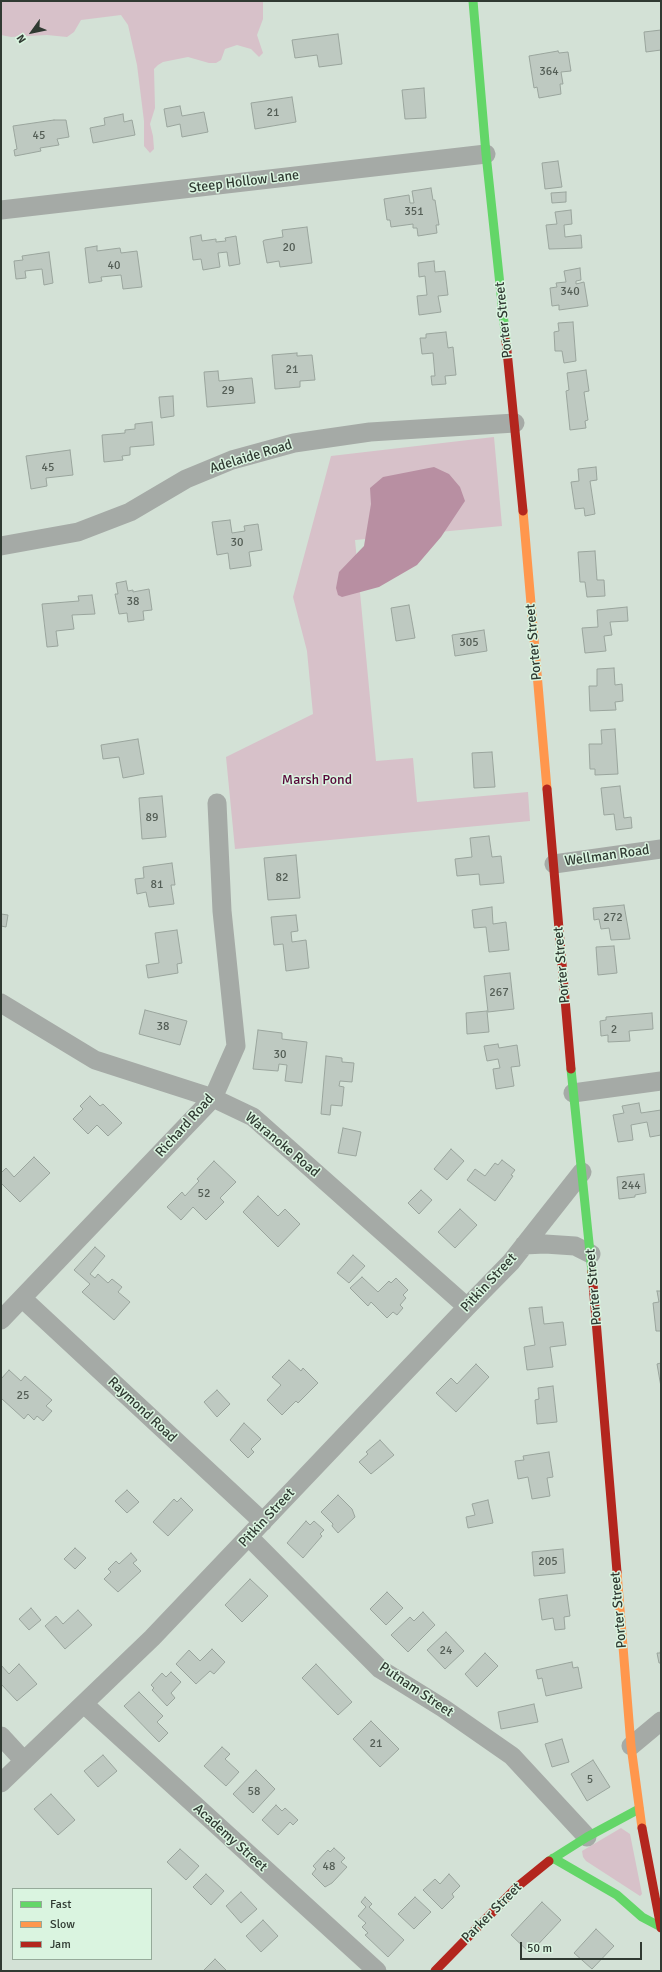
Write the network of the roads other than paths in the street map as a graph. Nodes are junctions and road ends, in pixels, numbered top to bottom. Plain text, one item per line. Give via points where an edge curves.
1 (473, 1) edge
2 (486, 154) junction
3 (1, 210) edge
4 (515, 423) junction
5 (1, 546) edge
6 (217, 803) dead end
7 (661, 849) edge
8 (554, 864) junction
9 (1, 1003) edge
10 (661, 1081) edge
11 (573, 1093) junction
12 (213, 1098) junction
13 (582, 1172) junction
14 (524, 1245) junction
15 (591, 1254) junction
16 (22, 1298) junction
17 (467, 1307) junction
18 (1, 1320) edge
19 (263, 1522) junction
20 (249, 1537) junction
21 (84, 1704) junction
22 (661, 1721) edge
23 (1, 1736) edge
24 (631, 1746) junction
25 (24, 1761) junction
26 (1, 1783) edge
27 (639, 1809) junction
28 (587, 1837) junction
29 (553, 1858) junction
30 (661, 1927) edge
31 (377, 1971) edge
32 (435, 1971) edge

1 - 2 street, Porter Street
2 - 3 street, Steep Hollow Lane
2 - 4 street, Porter Street
4 - 5 street, Adelaide Road via 370,432 294,444 232,460 186,479 130,512 78,532
4 - 8 street, Porter Street
6 - 12 street, Richard Road via 222,911 236,1046
7 - 8 street, Wellman Road
8 - 11 street, Porter Street
9 - 12 street, Waranoke Road via 95,1060
10 - 11 street
11 - 13 street, Porter Street
12 - 16 street, Richard Road
12 - 17 street, Waranoke Road via 253,1117
13 - 14 street, Pitkin Street
13 - 15 street, Porter Street
14 - 15 street, Pitkin Street via 575,1246
14 - 17 street, Pitkin Street
15 - 24 street, Porter Street
16 - 18 street, Richard Road
16 - 19 street, Raymond Road
17 - 19 street, Pitkin Street
19 - 20 street, Pitkin Street
20 - 21 street, Pitkin Street
20 - 28 street, Putnam Street via 380,1669 443,1708 512,1756
21 - 25 street, Pitkin Street
21 - 31 street, Academy Street
22 - 24 street
23 - 25 street
24 - 27 street, Porter Street
25 - 26 street, Pitkin Street
27 - 28 street, Parker Street
27 - 30 street, Porter Street
28 - 29 street, Parker Street
29 - 30 street via 617,1895 642,1917
29 - 32 street, Parker Street via 517,1887

